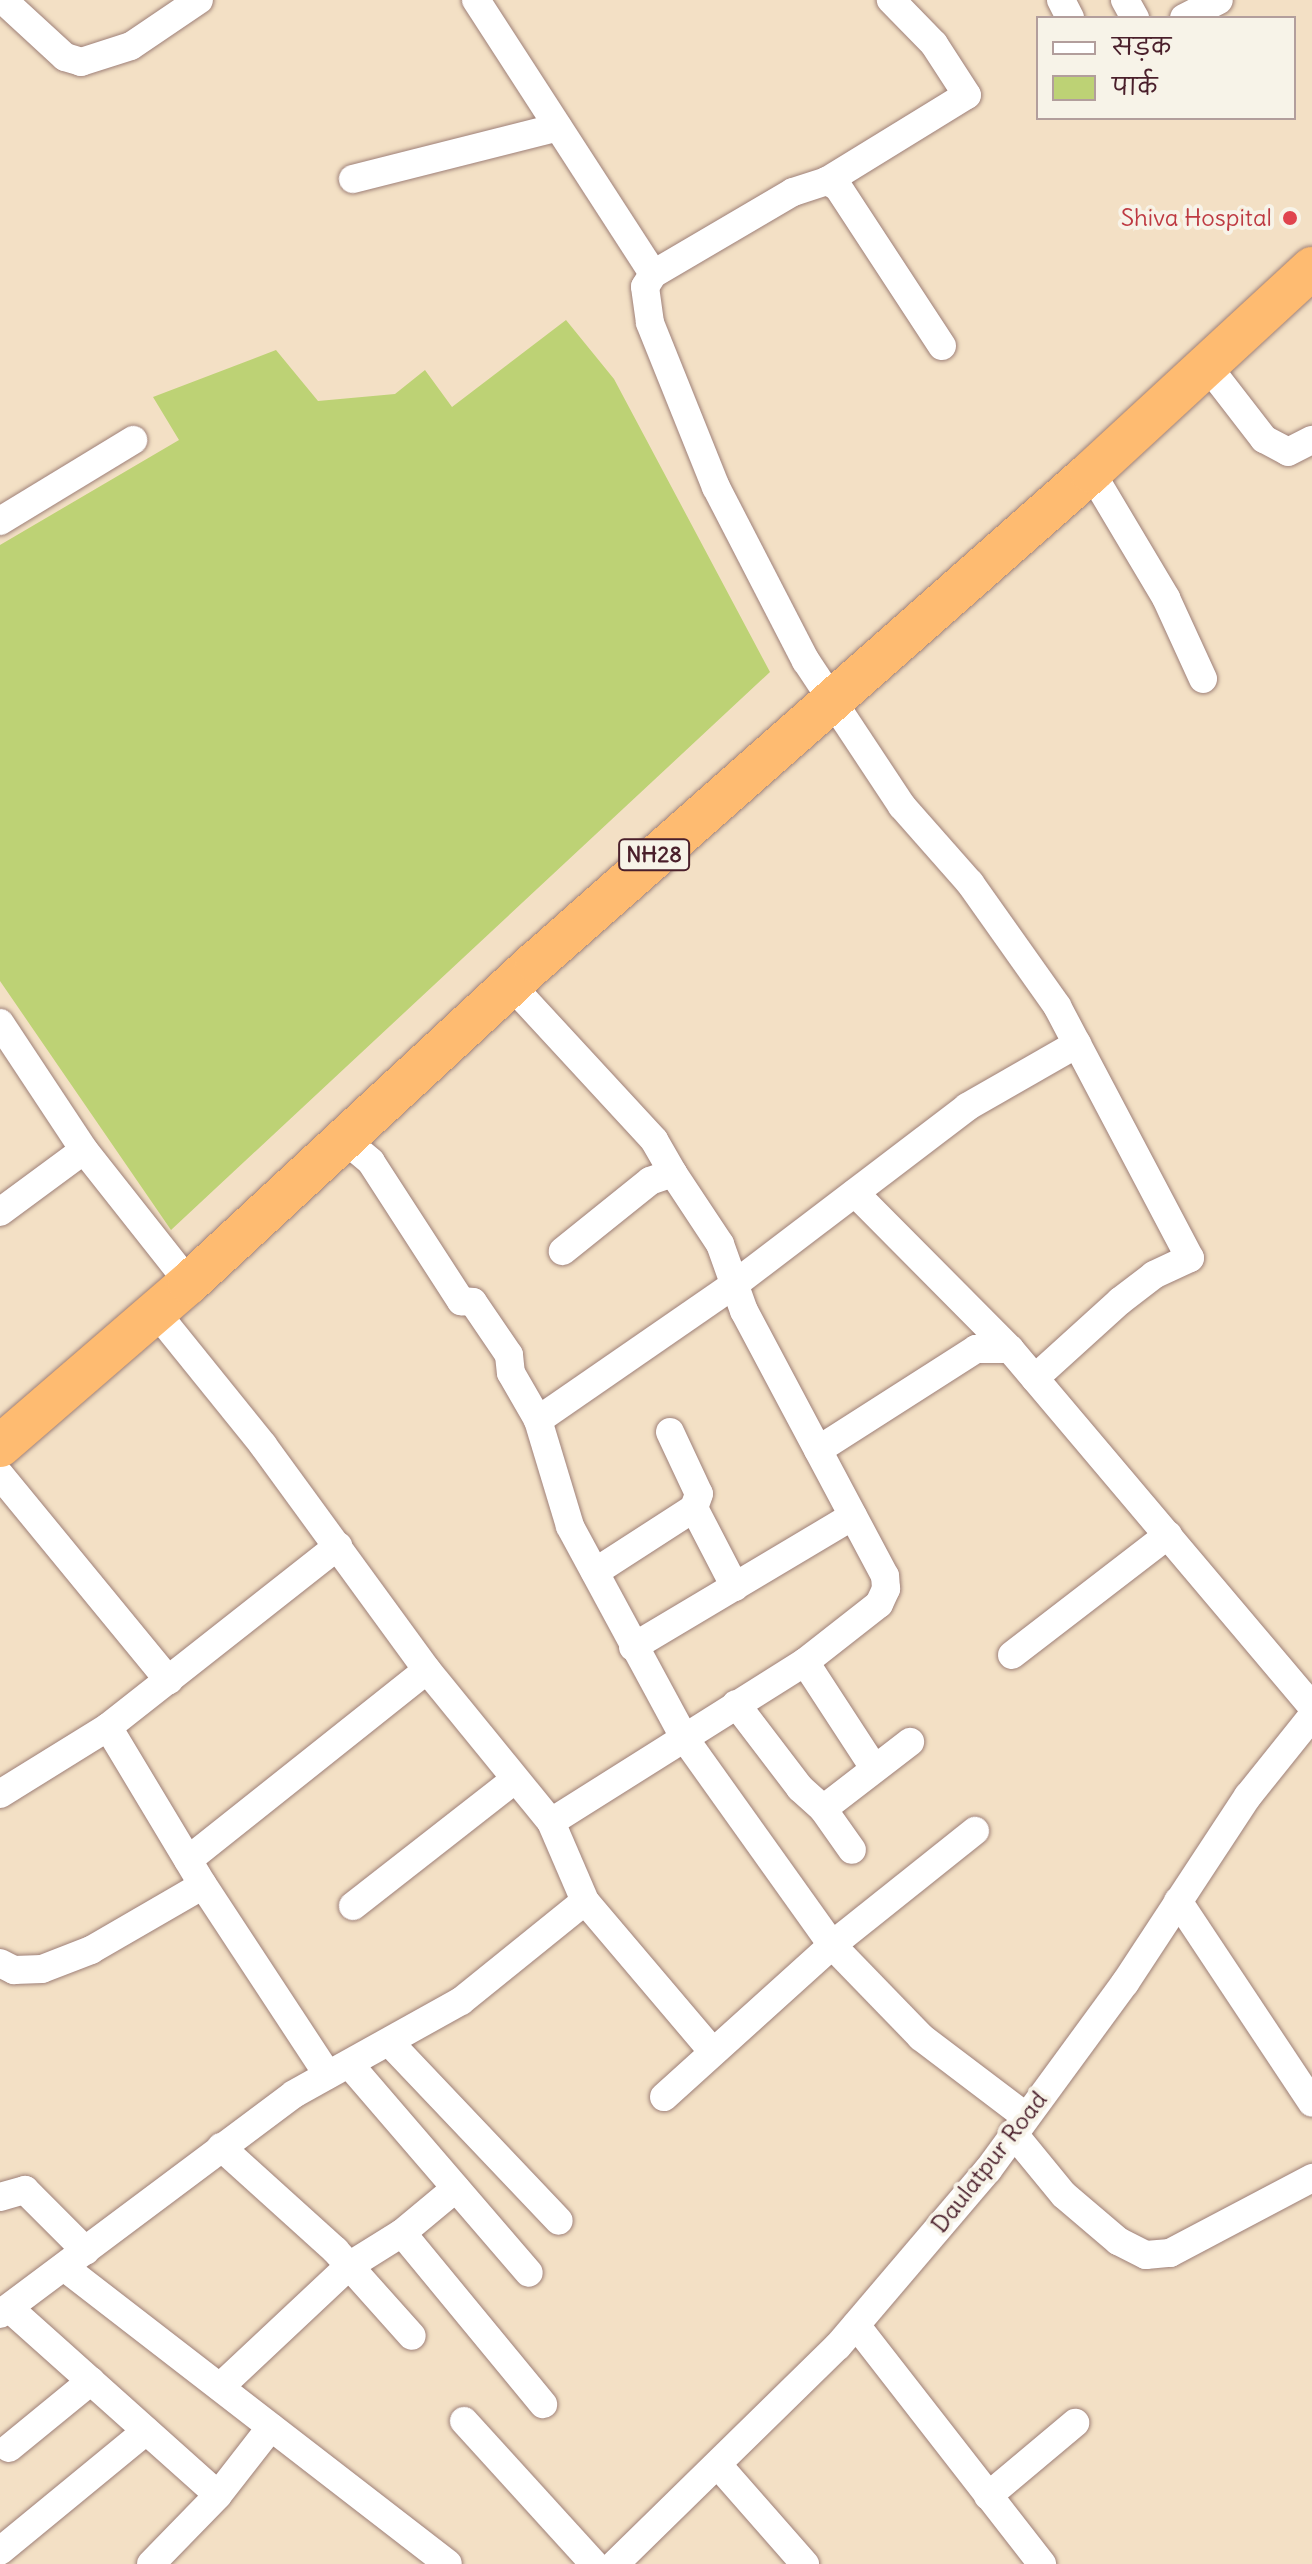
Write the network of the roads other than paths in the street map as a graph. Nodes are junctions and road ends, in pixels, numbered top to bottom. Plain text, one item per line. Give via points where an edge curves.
1 (3, 0) edge
2 (199, 0) edge
3 (476, 0) edge
4 (891, 0) edge
5 (1219, 0) edge
6 (1188, 16) edge
7 (558, 127) junction
8 (353, 179) dead end
9 (827, 181) junction
10 (1312, 268) edge
11 (653, 274) junction
12 (942, 346) dead end
13 (1206, 364) junction
14 (133, 440) dead end
15 (1312, 440) edge
16 (1091, 472) junction
17 (0, 521) edge
18 (1203, 679) dead end
19 (832, 698) junction
20 (511, 985) junction
21 (0, 1023) edge
22 (1077, 1044) junction
23 (344, 1139) junction
24 (84, 1150) junction
25 (673, 1173) junction
26 (855, 1193) junction
27 (0, 1212) edge
28 (563, 1251) dead end
29 (189, 1283) junction
30 (735, 1284) junction
31 (155, 1311) junction
32 (1010, 1349) junction
33 (1035, 1378) junction
34 (538, 1420) junction
35 (670, 1432) dead end
36 (0, 1446) edge
37 (818, 1450) junction
38 (0, 1475) edge
39 (694, 1508) junction
40 (853, 1516) junction
41 (1168, 1535) junction
42 (338, 1546) junction
43 (595, 1572) junction
44 (735, 1587) junction
45 (633, 1647) junction
46 (1012, 1655) dead end
47 (805, 1662) junction
48 (427, 1670) junction
49 (169, 1681) junction
50 (736, 1704) junction
51 (1312, 1706) edge
52 (1312, 1716) edge
53 (108, 1727) junction
54 (685, 1739) junction
55 (910, 1742) dead end
56 (874, 1768) junction
57 (514, 1780) junction
58 (0, 1794) edge
59 (823, 1809) junction
60 (551, 1822) junction
61 (975, 1831) dead end
62 (852, 1850) dead end
63 (188, 1860) junction
64 (203, 1885) junction
65 (585, 1901) junction
66 (1178, 1901) junction
67 (353, 1906) dead end
68 (832, 1945) junction
69 (0, 1963) edge
70 (390, 2043) junction
71 (712, 2051) junction
72 (339, 2070) junction
73 (664, 2097) dead end
74 (1312, 2103) edge
75 (1019, 2124) junction
76 (221, 2147) junction
77 (1312, 2178) edge
78 (456, 2188) junction
79 (0, 2197) edge
80 (559, 2221) dead end
81 (402, 2233) junction
82 (75, 2259) junction
83 (349, 2266) junction
84 (529, 2273) dead end
85 (4, 2311) edge
86 (856, 2325) junction
87 (412, 2336) dead end
88 (91, 2381) junction
89 (220, 2387) junction
90 (543, 2404) dead end
91 (464, 2421) dead end
92 (1075, 2423) dead end
93 (271, 2427) junction
94 (146, 2431) junction
95 (9, 2448) dead end
96 (718, 2465) junction
97 (218, 2495) junction
98 (988, 2496) junction
99 (0, 2551) edge
100 (151, 2564) edge
101 (448, 2564) edge
102 (594, 2564) edge
103 (615, 2564) edge
104 (805, 2564) edge
105 (1042, 2564) edge

1 - 2 street via 65,57 81,62 131,46
3 - 7 street
4 - 9 street via 934,44 967,95
5 - 6 street
7 - 8 street
7 - 11 street
9 - 11 street via 812,182
9 - 12 street via 838,187
10 - 13 highway, NH28
11 - 19 street via 644,300 650,323 716,487 798,648
13 - 15 street via 1264,439 1288,452
13 - 16 highway, NH28
14 - 17 street
16 - 18 street via 1151,570
16 - 19 highway, NH28
19 - 20 highway, NH28
19 - 22 street via 877,773 970,883
20 - 23 highway, NH28
20 - 25 street via 654,1140
21 - 24 street
22 - 26 street via 967,1107
22 - 33 street via 1190,1258 1154,1275 1120,1301
23 - 29 highway, NH28
23 - 34 street via 371,1162 461,1301 473,1302 509,1355 511,1373
24 - 27 street
24 - 29 street
25 - 28 street via 650,1181
25 - 30 street via 720,1244
26 - 30 street
26 - 32 street
29 - 31 highway, NH28
30 - 34 street
30 - 37 street
31 - 36 highway, NH28
31 - 42 street
32 - 33 street
32 - 37 street via 976,1349
33 - 41 street
34 - 43 street via 570,1526
35 - 39 street via 699,1494
37 - 40 street
38 - 49 street
39 - 43 street
39 - 44 street
40 - 44 street
40 - 47 street via 885,1576 886,1589 879,1604
41 - 46 street
41 - 51 street
42 - 48 street
42 - 49 street
43 - 45 street
44 - 45 street
45 - 54 street
47 - 50 street
47 - 56 street
48 - 57 street
48 - 63 street
49 - 53 street
50 - 54 street
50 - 59 street via 800,1788
52 - 66 street, Daulatpur Road via 1248,1796
53 - 58 street
53 - 63 street
54 - 60 street
54 - 68 street
55 - 56 street
56 - 59 street
57 - 60 street
57 - 67 street
59 - 62 street
60 - 65 street
61 - 68 street
63 - 64 street
64 - 69 street via 91,1950 42,1969 14,1970
64 - 72 street
65 - 70 street via 461,2001
65 - 71 street
66 - 74 street
66 - 75 street, Daulatpur Road via 1125,1983
68 - 71 street
68 - 75 street via 921,2037
70 - 72 street
70 - 80 street
71 - 73 street
72 - 76 street
72 - 78 street
75 - 77 street via 1075,2204 1118,2241 1146,2255 1170,2253
75 - 86 street, Daulatpur Road
76 - 82 street
76 - 83 street
78 - 81 street
78 - 84 street
79 - 82 street via 25,2190
81 - 83 street
81 - 90 street
82 - 85 street
82 - 89 street
83 - 87 street
83 - 89 street
85 - 88 street
86 - 96 street, Daulatpur Road
86 - 98 street
88 - 94 street
88 - 95 street
89 - 93 street
91 - 102 street
92 - 98 street
93 - 97 street
93 - 101 street
94 - 97 street
94 - 99 street
96 - 103 street, Daulatpur Road
96 - 104 street
97 - 100 street
98 - 105 street

